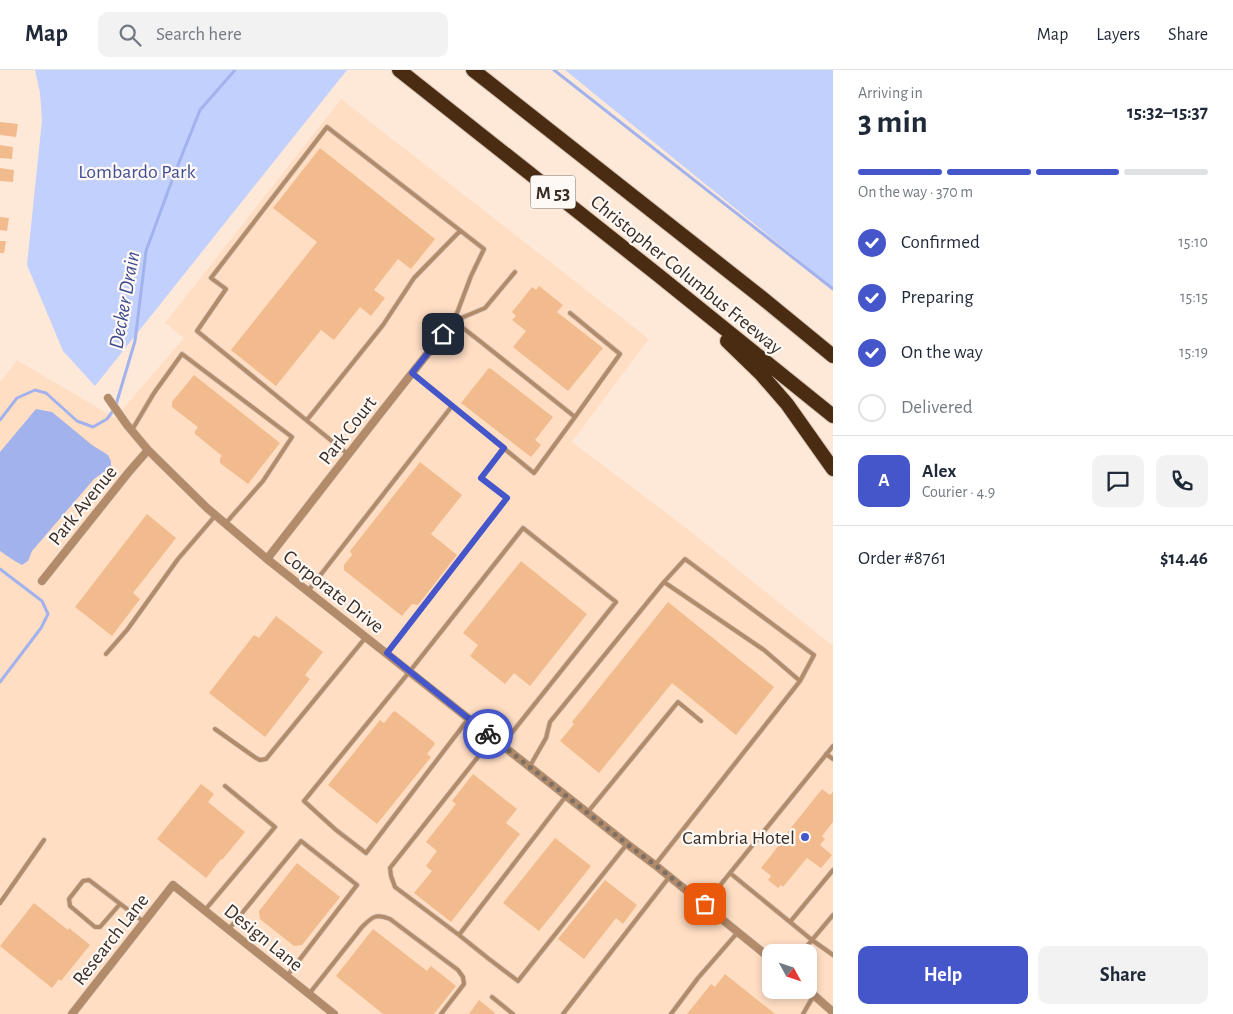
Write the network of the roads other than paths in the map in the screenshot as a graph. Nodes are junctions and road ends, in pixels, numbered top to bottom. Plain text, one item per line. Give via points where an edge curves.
1 (399, 70) edge
2 (473, 70) edge
3 (460, 231) junction
4 (515, 272) dead end
5 (658, 275) junction
6 (761, 297) junction
7 (570, 313) dead end
8 (454, 321) junction
9 (833, 346) edge
10 (833, 356) edge
11 (412, 373) junction
12 (108, 398) dead end
13 (452, 406) junction
14 (833, 416) edge
15 (575, 418) junction
16 (307, 420) junction
17 (132, 430) junction
18 (504, 448) junction
19 (148, 450) junction
20 (349, 455) junction
21 (833, 469) edge
22 (215, 516) junction
23 (225, 524) junction
24 (266, 559) junction
25 (42, 581) dead end
26 (664, 582) junction
27 (308, 591) junction
28 (366, 637) junction
29 (387, 653) junction
30 (106, 654) dead end
31 (410, 671) junction
32 (800, 681) junction
33 (468, 718) junction
34 (702, 721) dead end
35 (215, 729) dead end
36 (493, 738) junction
37 (502, 745) junction
38 (833, 746) edge
39 (826, 754) junction
40 (833, 760) edge
41 (529, 767) junction
42 (225, 786) dead end
43 (566, 796) junction
44 (588, 813) junction
45 (44, 840) dead end
46 (627, 844) junction
47 (655, 865) junction
48 (833, 870) edge
49 (730, 873) junction
50 (670, 876) junction
51 (173, 884) joint
52 (0, 902) edge
53 (120, 904) junction
54 (705, 904) junction
55 (205, 910) junction
56 (833, 915) edge
57 (144, 922) junction
58 (790, 922) junction
59 (229, 929) junction
60 (738, 932) junction
61 (460, 935) junction
62 (812, 940) junction
63 (809, 944) edge
64 (762, 951) edge
65 (833, 954) edge
66 (287, 976) junction
67 (309, 994) junction
68 (492, 997) dead end
69 (818, 998) edge
70 (808, 999) edge
71 (833, 1012) edge
72 (72, 1014) edge
73 (334, 1014) edge
74 (441, 1014) edge
75 (513, 1014) edge
76 (563, 1014) edge
77 (671, 1014) edge
78 (803, 1014) edge

1 - 5 highway, Christopher Columbus Freeway / M 53
2 - 6 highway, Christopher Columbus Freeway / M 53
3 - 8 lane via 484,249
3 - 16 lane via 414,278 383,325
3 - 16 lane via 327,126 211,278 226,289 197,331
4 - 8 lane via 485,308
5 - 14 highway, Christopher Columbus Freeway / M 53
5 - 21 highway via 762,374
6 - 9 highway
6 - 10 highway, Christopher Columbus Freeway / M 53
7 - 15 lane via 620,354
8 - 11 street, Park Court
8 - 15 lane
11 - 13 lane
11 - 20 street, Park Court
12 - 17 street, Corporate Drive
13 - 18 lane
13 - 27 lane
15 - 18 lane via 534,473
16 - 20 lane
17 - 19 street, Corporate Drive
17 - 23 lane via 182,354 292,437 263,481
18 - 29 lane via 481,478 507,498
19 - 22 street, Corporate Drive
19 - 25 street, Park Avenue
20 - 24 street, Park Court
22 - 23 street, Corporate Drive
22 - 30 lane
23 - 24 street, Corporate Drive
24 - 27 street, Corporate Drive
26 - 32 lane via 764,650
26 - 32 lane via 685,559 814,655
26 - 41 lane via 550,722 546,738
27 - 28 street, Corporate Drive
28 - 29 street, Corporate Drive
28 - 35 lane via 266,759 256,758
29 - 31 street, Corporate Drive
31 - 33 street, Corporate Drive
31 - 33 lane via 304,801 336,830 366,853
31 - 37 lane via 522,528 616,602
32 - 47 lane
33 - 36 street, Corporate Drive
34 - 44 lane via 678,702
36 - 37 street, Corporate Drive
36 - 61 lane via 390,868 395,886
37 - 41 street, Corporate Drive
38 - 39 lane
39 - 40 lane
39 - 49 lane
41 - 43 street, Corporate Drive
42 - 55 lane via 275,827
43 - 44 street, Corporate Drive
43 - 61 lane
44 - 46 street, Corporate Drive
45 - 52 lane
46 - 47 street, Corporate Drive
46 - 61 lane via 518,981
47 - 50 street, Corporate Drive
48 - 58 lane
49 - 54 lane
49 - 58 lane
50 - 54 street, Corporate Drive
50 - 76 lane
51 - 55 street, Design Lane
51 - 57 street, Research Lane
53 - 53 lane via 90,880 83,881 70,899 70,906 96,927 100,927
53 - 57 lane
54 - 60 street, Corporate Drive
55 - 59 street, Design Lane
56 - 62 lane
57 - 72 street, Research Lane
58 - 62 lane
59 - 66 street, Design Lane
59 - 66 lane via 301,841 357,885
60 - 64 street, Corporate Drive
60 - 77 lane
62 - 63 lane
62 - 65 lane
66 - 67 street, Design Lane
67 - 73 street, Design Lane
67 - 74 lane via 362,927 377,916 383,916 458,970 463,977 464,984
68 - 75 lane
69 - 71 street
70 - 78 lane

